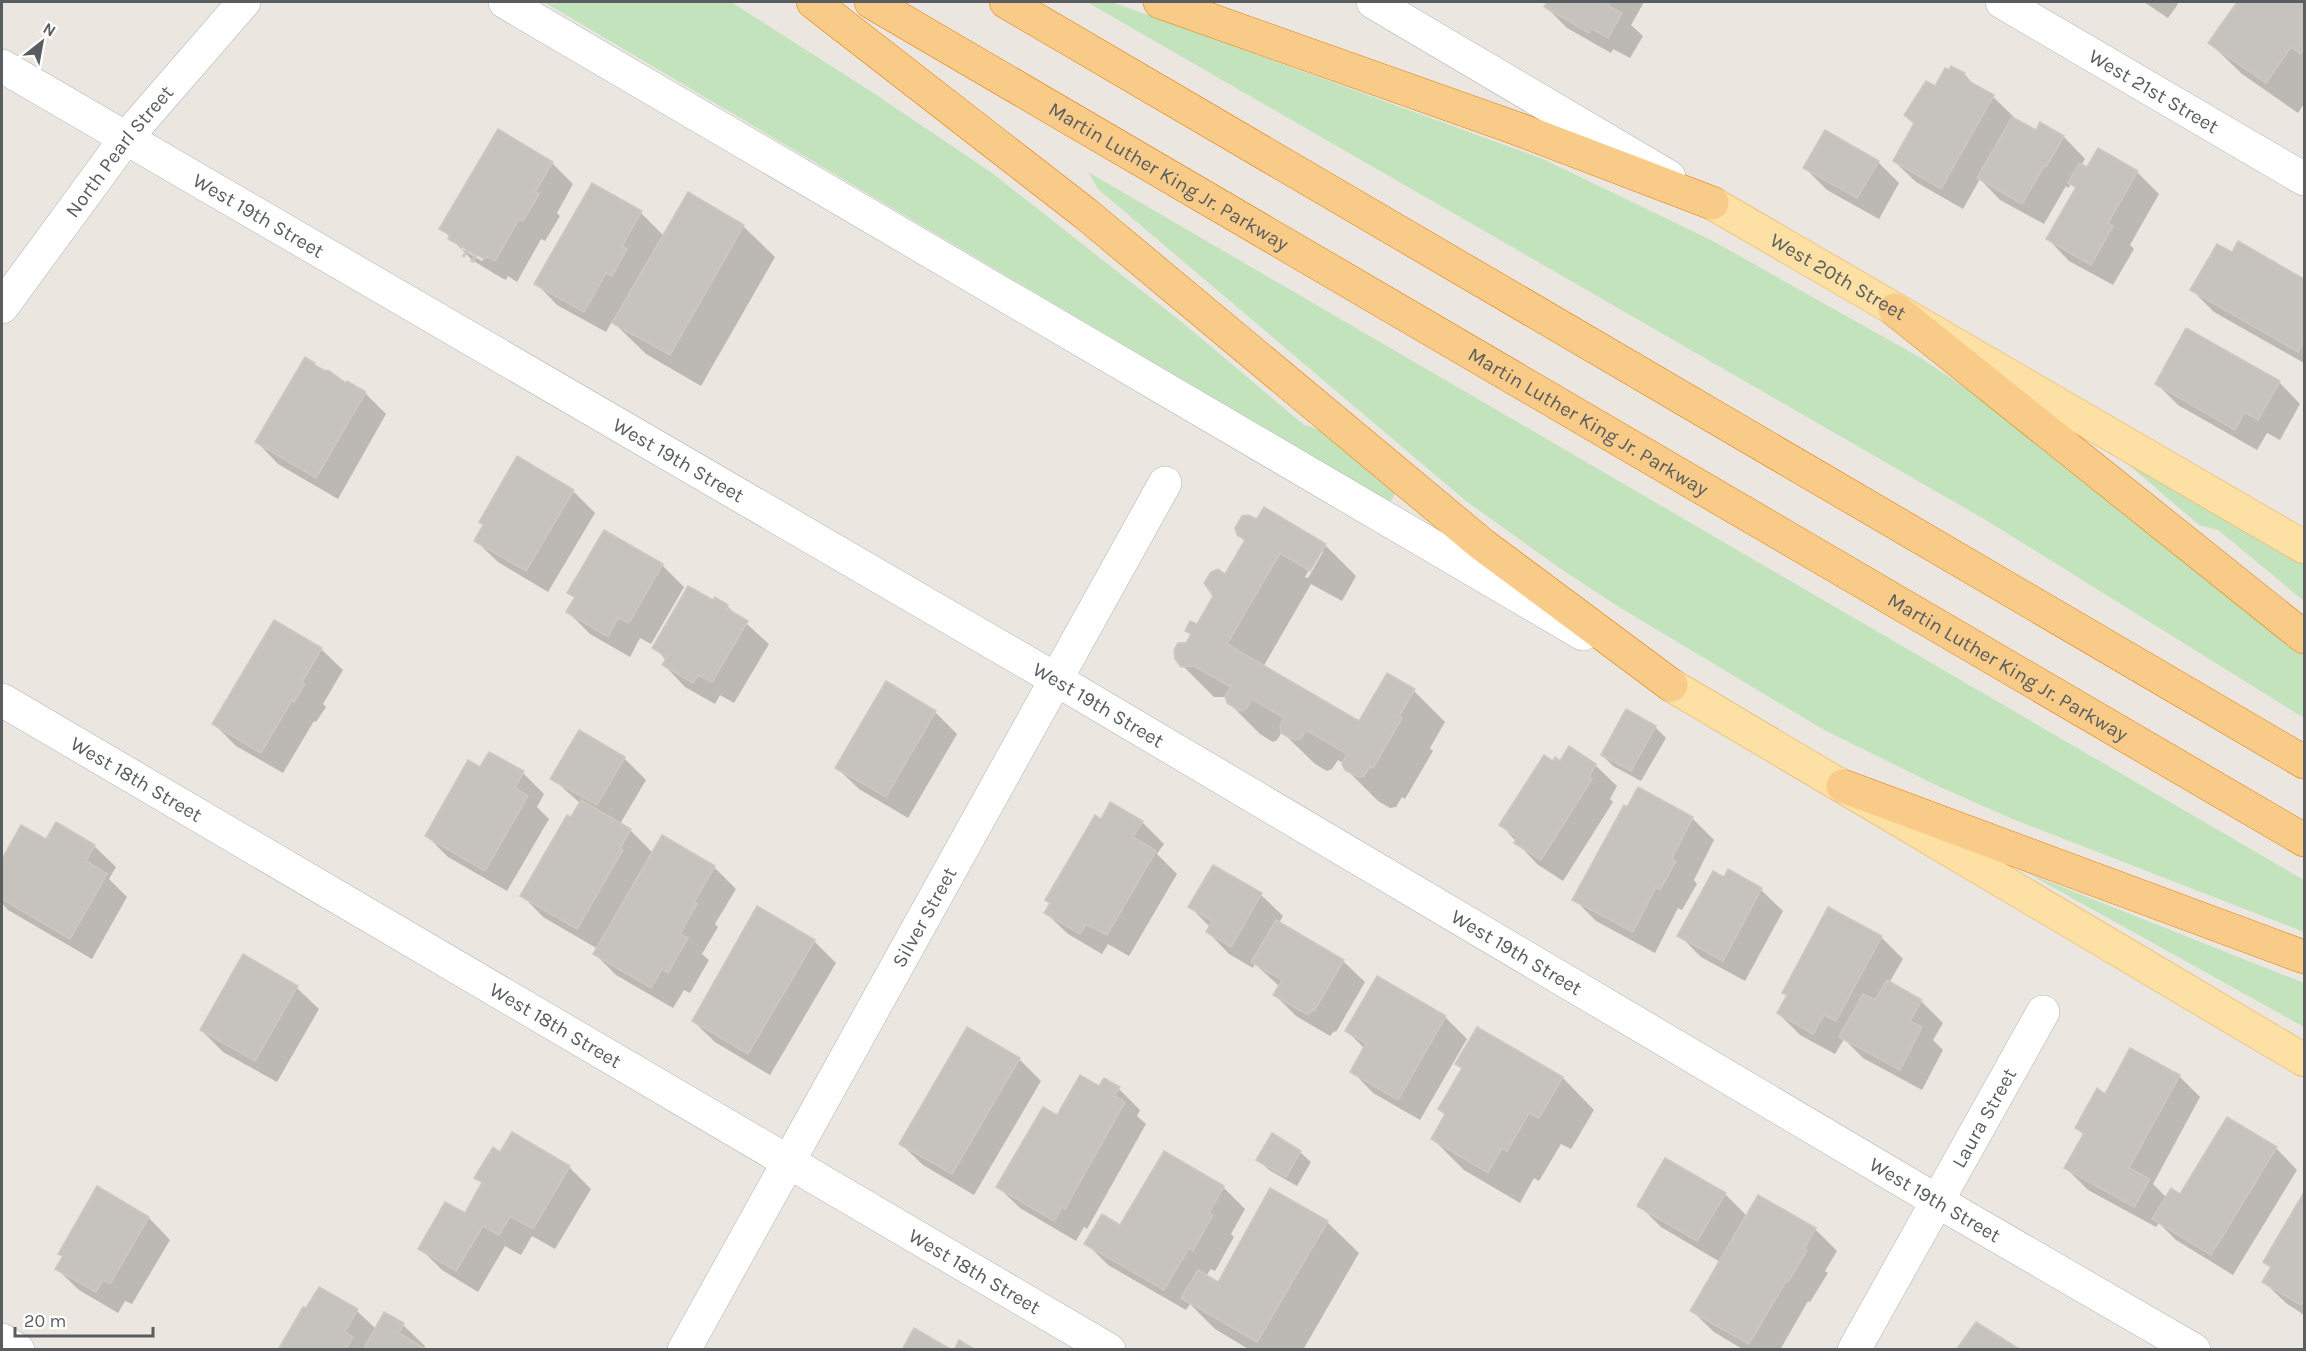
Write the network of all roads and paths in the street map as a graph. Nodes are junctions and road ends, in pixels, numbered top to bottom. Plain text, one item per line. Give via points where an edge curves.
1 (244, 2) edge
2 (505, 2) edge
3 (813, 2) edge
4 (871, 2) edge
5 (1006, 2) edge
6 (1160, 2) edge
7 (1373, 2) edge
8 (2002, 2) edge
9 (2, 66) edge
10 (126, 138) junction
11 (2304, 179) edge
12 (1712, 203) junction
13 (2, 307) edge
14 (1895, 310) junction
15 (1165, 483) dead end
16 (2302, 540) edge
17 (2304, 637) edge
18 (1057, 680) junction
19 (1671, 685) junction
20 (2, 700) edge
21 (2304, 762) edge
22 (1843, 786) junction
23 (2304, 840) edge
24 (2304, 957) edge
25 (2043, 1012) dead end
26 (2304, 1060) edge
27 (788, 1161) junction
28 (1937, 1201) junction
29 (2, 1340) edge
30 (18, 1350) edge
31 (684, 1350) edge
32 (1110, 1350) edge
33 (1854, 1350) edge
34 (2194, 1350) edge

1 - 10 street, North Pearl Street
2 - 19 street
3 - 19 highway via 1086,214 1483,545
4 - 23 highway, Martin Luther King Jr. Parkway
5 - 21 highway
6 - 12 highway via 1507,125
7 - 12 street, West 20th Street
8 - 11 street, West 21st Street
9 - 10 street, West 19th Street
10 - 13 street, North Pearl Street
10 - 18 street, West 19th Street
12 - 14 main road, West 20th Street
14 - 16 main road, West 20th Street
14 - 17 highway
15 - 18 street, Silver Street
18 - 27 street, Silver Street
18 - 28 street, West 19th Street
19 - 22 main road
20 - 27 street, West 18th Street
22 - 24 highway
22 - 26 main road
25 - 28 street, Laura Street
27 - 31 street, Silver Street
27 - 32 street, West 18th Street
28 - 33 street, Laura Street
28 - 34 street, West 19th Street
29 - 30 street

